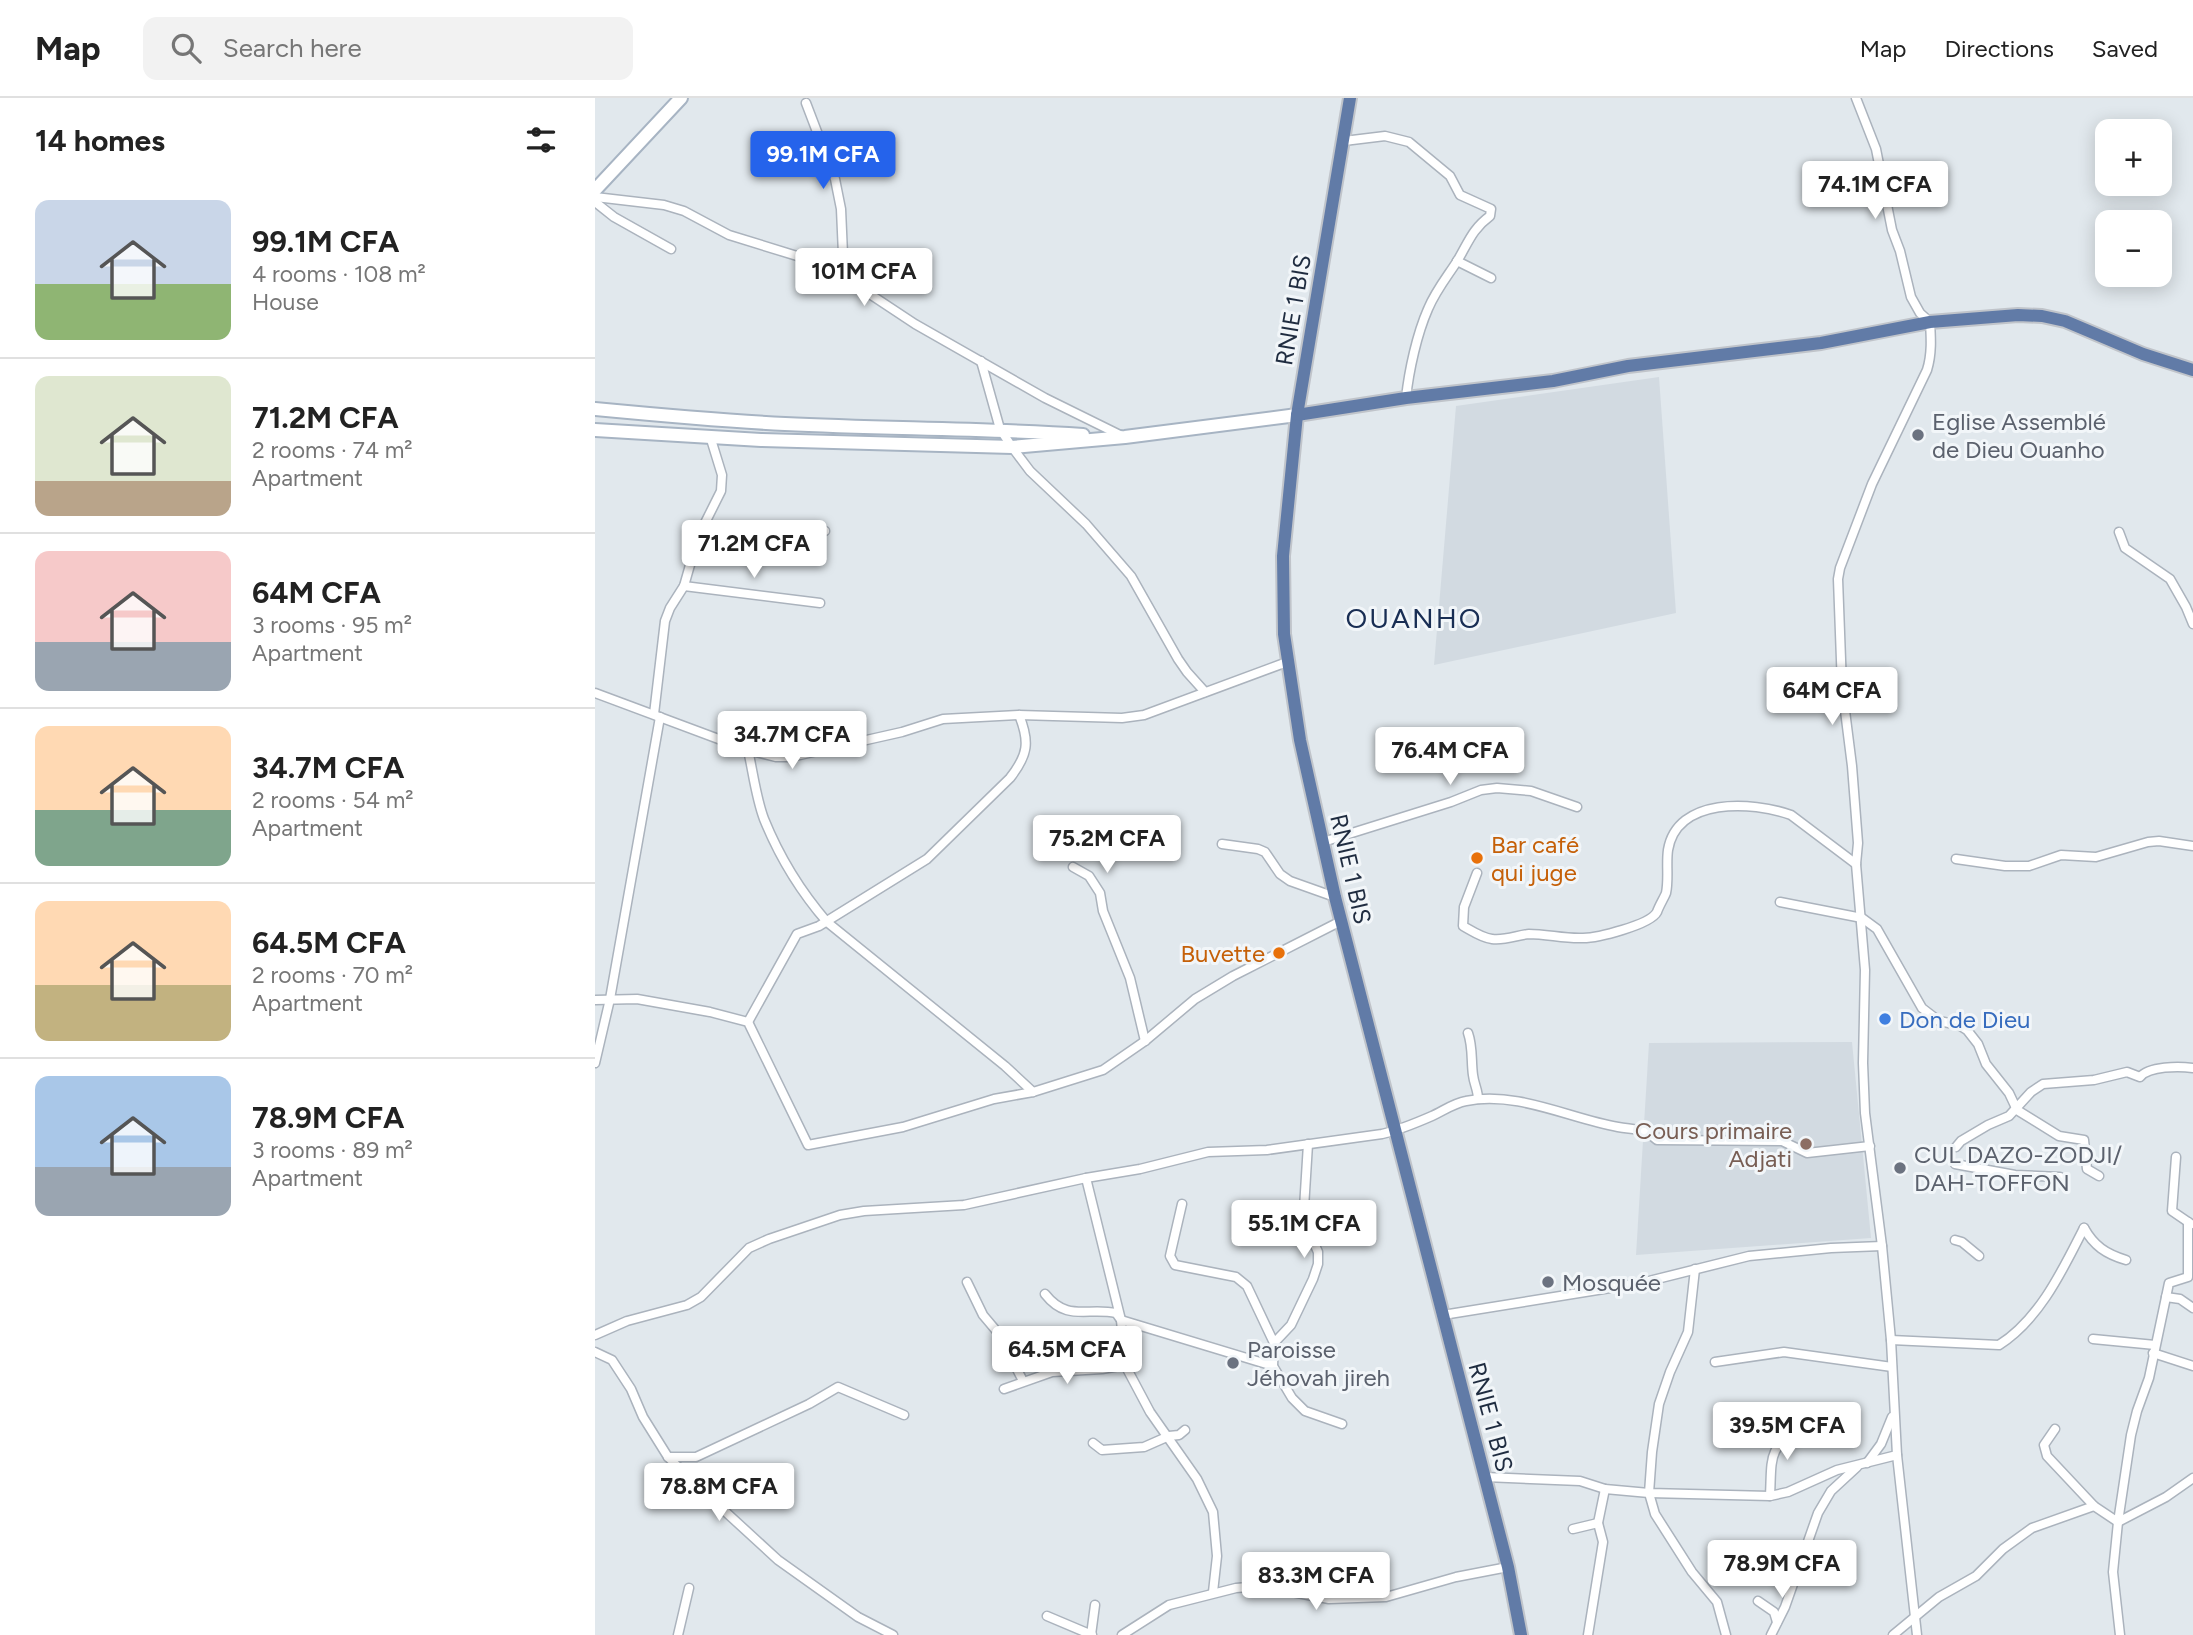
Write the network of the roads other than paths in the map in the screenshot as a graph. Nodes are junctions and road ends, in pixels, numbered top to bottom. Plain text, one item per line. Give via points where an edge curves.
1 (681, 98) edge
2 (1350, 98) edge
3 (1856, 98) edge
4 (806, 100) edge
5 (1344, 141) junction
6 (595, 190) edge
7 (595, 200) edge
8 (671, 249) dead end
9 (1457, 261) junction
10 (844, 277) junction
11 (1491, 278) dead end
12 (1930, 322) junction
13 (981, 362) junction
14 (2193, 370) edge
15 (1406, 398) junction
16 (595, 408) edge
17 (1297, 415) junction
18 (679, 418) junction
19 (759, 422) junction
20 (1000, 429) junction
21 (595, 430) edge
22 (683, 435) junction
23 (710, 436) junction
24 (1125, 438) junction
25 (761, 440) junction
26 (1012, 447) junction
27 (705, 524) junction
28 (825, 531) dead end
29 (2119, 532) dead end
30 (684, 586) junction
31 (820, 603) dead end
32 (2193, 624) edge
33 (1287, 662) junction
34 (1205, 692) junction
35 (595, 697) edge
36 (1020, 715) junction
37 (657, 716) junction
38 (748, 750) junction
39 (1577, 807) dead end
40 (1323, 842) junction
41 (1222, 844) dead end
42 (2193, 846) edge
43 (1956, 859) dead end
44 (1856, 864) junction
45 (1073, 867) dead end
46 (1477, 873) dead end
47 (1335, 897) junction
48 (1780, 902) dead end
49 (1862, 918) junction
50 (1341, 921) junction
51 (827, 922) junction
52 (610, 999) junction
53 (595, 1000) edge
54 (748, 1022) junction
55 (1468, 1033) dead end
56 (1145, 1041) junction
57 (595, 1063) edge
58 (2193, 1068) edge
59 (1033, 1092) junction
60 (1478, 1099) junction
61 (2017, 1110) junction
62 (1395, 1131) junction
63 (1308, 1144) junction
64 (1870, 1146) junction
65 (1956, 1147) dead end
66 (2176, 1157) dead end
67 (1955, 1164) dead end
68 (2099, 1176) dead end
69 (2060, 1177) dead end
70 (1086, 1178) junction
71 (1182, 1204) dead end
72 (2191, 1224) edge
73 (1955, 1240) dead end
74 (1882, 1246) junction
75 (1979, 1256) dead end
76 (2126, 1259) dead end
77 (1695, 1269) junction
78 (967, 1282) dead end
79 (1045, 1294) dead end
80 (2167, 1297) junction
81 (2193, 1308) edge
82 (1443, 1315) junction
83 (1121, 1320) junction
84 (595, 1335) edge
85 (2093, 1339) dead end
86 (1891, 1340) junction
87 (1274, 1343) junction
88 (2154, 1349) junction
89 (595, 1352) edge
90 (1714, 1362) dead end
91 (1125, 1365) junction
92 (1273, 1366) junction
93 (2193, 1366) edge
94 (1892, 1367) junction
95 (1023, 1381) junction
96 (1003, 1388) dead end
97 (1894, 1403) junction
98 (904, 1415) dead end
99 (1342, 1424) dead end
100 (1802, 1426) dead end
101 (2055, 1429) dead end
102 (1185, 1430) dead end
103 (1169, 1436) junction
104 (1093, 1443) dead end
105 (1897, 1455) junction
106 (668, 1457) junction
107 (1863, 1464) junction
108 (1485, 1477) junction
109 (2193, 1478) edge
110 (1605, 1489) junction
111 (1649, 1493) junction
112 (1770, 1496) junction
113 (2094, 1506) junction
114 (2117, 1522) junction
115 (1598, 1523) junction
116 (1573, 1529) dead end
117 (1508, 1567) junction
118 (689, 1588) dead end
119 (1213, 1592) junction
120 (1758, 1601) dead end
121 (1095, 1605) dead end
122 (1047, 1616) dead end
123 (1915, 1618) junction
124 (1777, 1622) junction
125 (678, 1635) edge
126 (893, 1635) edge
127 (1091, 1635) edge
128 (1122, 1635) edge
129 (1521, 1635) edge
130 (1588, 1635) edge
131 (1726, 1635) edge
132 (1771, 1635) edge
133 (1893, 1635) edge
134 (1917, 1635) edge
135 (2120, 1635) edge

1 - 6 main road
2 - 5 main road, RNIE 1 BIS
3 - 12 street via 1876,149 1911,297
4 - 10 street via 835,179
5 - 9 street via 1398,137 1450,176 1460,195 1490,206 1490,216 1465,242
5 - 17 main road, RNIE 1 BIS
7 - 8 street via 614,217
7 - 10 street via 664,205 684,211 729,235 797,256
9 - 11 street
9 - 15 street via 1427,310
10 - 13 street
12 - 14 main road via 2042,316
12 - 15 main road via 1821,343
12 - 44 street via 1927,370 1872,484 1838,579
13 - 20 street
13 - 24 street
15 - 17 main road
16 - 18 main road
17 - 24 main road
17 - 33 main road, RNIE 1 BIS via 1283,556
18 - 19 main road
18 - 22 street
19 - 20 main road
19 - 25 street
20 - 24 main road
20 - 26 street
21 - 22 main road
22 - 23 main road
23 - 25 main road
23 - 27 street via 723,484
24 - 26 main road
25 - 26 main road
26 - 34 street via 1132,576 1178,659
27 - 28 street via 744,534
27 - 30 street
29 - 32 street via 2125,548 2170,579
30 - 31 street
30 - 37 street via 665,621
33 - 34 street
33 - 40 main road, RNIE 1 BIS
34 - 36 street via 1122,719
35 - 37 street
36 - 38 street via 943,719 791,757
36 - 51 street via 1027,734 1026,750 1010,778 927,859
37 - 38 street
37 - 52 street
38 - 51 street via 764,819 807,899
39 - 40 street via 1531,791 1481,790
40 - 47 main road, RNIE 1 BIS
41 - 47 street via 1265,852 1290,881
42 - 43 street via 2148,842 2097,857 2061,855 2029,866
44 - 46 street via 1791,815 1723,805 1678,826 1668,848 1665,894 1656,913 1634,926 1595,938 1531,934 1493,940 1463,926 1464,907
44 - 49 street
45 - 56 street via 1089,876 1100,893 1130,978
47 - 50 main road, RNIE 1 BIS
48 - 49 street
49 - 61 street via 1877,929 1922,1008 1939,1021 1967,1030
49 - 64 street via 1863,1063
50 - 56 street via 1214,987
50 - 62 main road, RNIE 1 BIS
51 - 54 street via 797,934
51 - 59 street
52 - 53 street
52 - 54 street via 637,999
52 - 57 street
54 - 59 street via 808,1145 903,1127
55 - 60 street
56 - 59 street via 1103,1070
58 - 61 street via 2171,1066 2140,1077 2127,1072 2043,1084
60 - 62 street via 1462,1101
60 - 64 street via 1524,1103 1641,1129 1657,1140 1782,1141 1807,1153
61 - 65 street
61 - 68 street via 2059,1136 2084,1140 2087,1169
62 - 63 street
62 - 82 main road, RNIE 1 BIS
63 - 70 street via 1208,1152
63 - 87 street via 1304,1208 1318,1264 1291,1325
64 - 74 street
66 - 72 street via 2172,1211
67 - 69 street via 2015,1175
70 - 83 street
70 - 84 street via 964,1205 839,1216 749,1248 701,1297 687,1305
71 - 87 street via 1171,1262 1236,1277 1247,1286
72 - 80 street via 2188,1277 2169,1283
73 - 75 street
74 - 77 street via 1749,1256
74 - 86 street
76 - 86 street via 2097,1247 2084,1228 2059,1276 2031,1315 2000,1345
77 - 82 street via 1641,1283
77 - 111 street via 1688,1332 1659,1405
78 - 95 street
79 - 83 street via 1063,1309 1111,1312
80 - 81 street
80 - 88 street
82 - 108 main road, RNIE 1 BIS
83 - 91 street
83 - 92 street
85 - 88 street
86 - 94 street
87 - 92 street
88 - 93 street
88 - 114 street via 2131,1435
89 - 106 street via 612,1360
90 - 94 street via 1784,1352
91 - 95 street via 1052,1372
91 - 103 street via 1150,1412
92 - 99 street via 1305,1411
94 - 97 street
95 - 96 street
97 - 105 street
97 - 107 street via 1881,1444
98 - 106 street via 838,1387 696,1457
100 - 112 street via 1777,1446 1770,1465
101 - 113 street via 2045,1451
102 - 103 street
103 - 104 street via 1144,1447 1102,1450
103 - 119 street via 1213,1512 1217,1556
105 - 107 street
105 - 123 street
106 - 126 street via 778,1560 858,1617
107 - 112 street
107 - 124 street via 1831,1491 1818,1513
108 - 110 street via 1580,1481
108 - 117 main road, RNIE 1 BIS
109 - 114 street
110 - 111 street
110 - 115 street
111 - 112 street
111 - 131 street via 1655,1514 1717,1602
113 - 114 street
113 - 123 street via 2032,1528 1976,1576 1939,1597
114 - 135 street via 2113,1572
115 - 116 street
115 - 130 street via 1603,1542
117 - 119 street via 1386,1597 1329,1599 1260,1586
117 - 129 main road, RNIE 1 BIS
118 - 125 street
119 - 128 street via 1169,1605
120 - 124 street via 1774,1612
121 - 127 street
122 - 127 street
123 - 133 street
123 - 134 street
124 - 132 street

